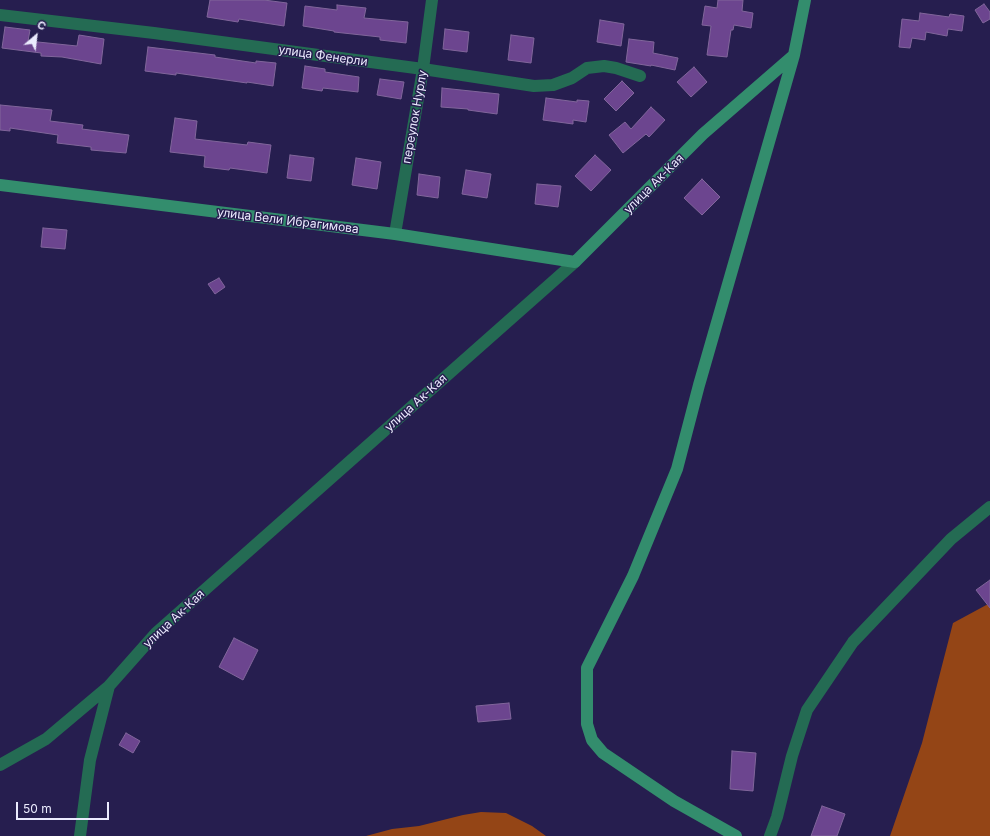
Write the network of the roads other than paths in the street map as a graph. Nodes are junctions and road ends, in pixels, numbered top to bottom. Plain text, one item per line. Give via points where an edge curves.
1 (432, 0) edge
2 (805, 0) edge
3 (0, 15) edge
4 (794, 55) junction
5 (423, 69) junction
6 (640, 76) dead end
7 (0, 185) edge
8 (395, 234) junction
9 (575, 262) junction
10 (990, 507) edge
11 (109, 686) junction
12 (0, 765) edge
13 (80, 836) edge
14 (736, 836) edge
15 (770, 836) edge

1 - 5 street, переулок Нурлу
2 - 4 street
3 - 5 street, улица Фенерли
4 - 9 street, улица Ак-Кая via 703,134
4 - 14 street via 677,469 633,576 587,668 587,724 592,740 603,753 674,801
5 - 6 street, улица Фенерли via 534,86 553,85 572,78 587,68 604,66
5 - 8 street, переулок Нурлу
7 - 8 street, улица Вели Ибрагимова
8 - 9 street, улица Вели Ибрагимова
9 - 11 street, улица Ак-Кая via 156,633
10 - 15 street via 951,539 853,642 807,710
11 - 12 street via 46,739
11 - 13 street, улица Ак-Кая via 90,760

